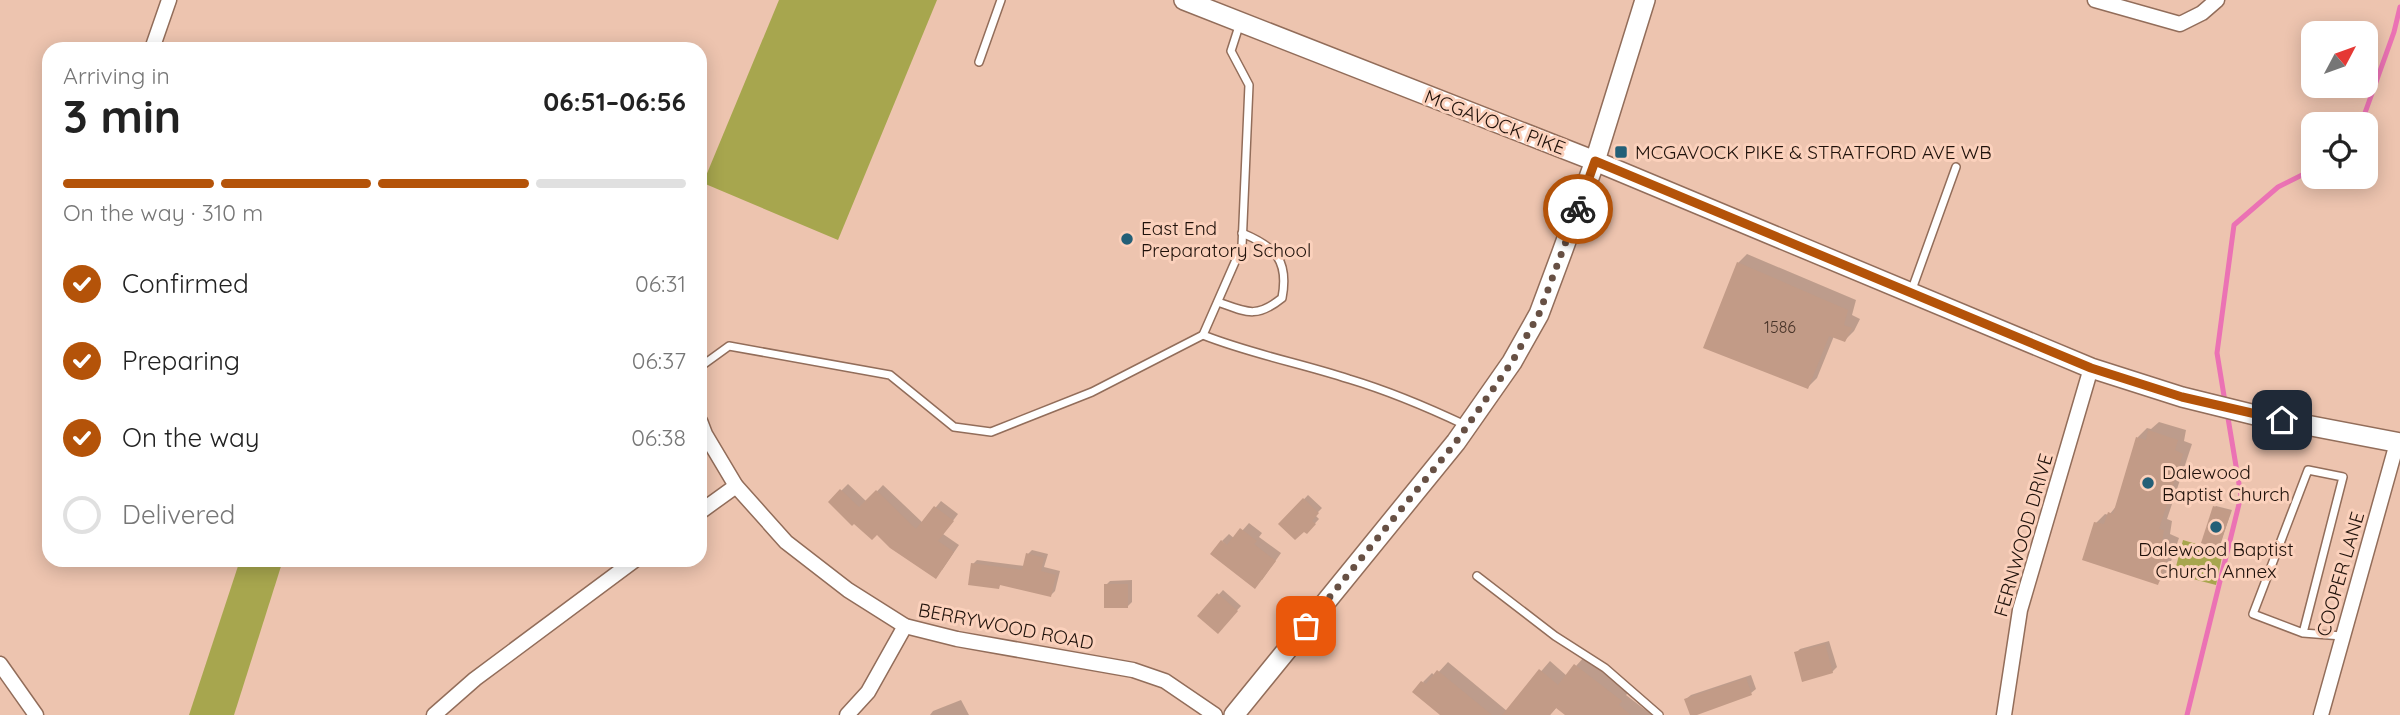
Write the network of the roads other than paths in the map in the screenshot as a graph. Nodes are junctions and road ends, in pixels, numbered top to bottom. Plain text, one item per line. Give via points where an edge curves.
1 (169, 0) edge
2 (1001, 0) edge
3 (1184, 0) edge
4 (1645, 0) edge
5 (2095, 0) edge
6 (2217, 0) edge
7 (1240, 22) junction
8 (154, 42) edge
9 (979, 62) dead end
10 (1595, 161) junction
11 (1956, 167) dead end
12 (1242, 233) junction
13 (1911, 293) junction
14 (1218, 302) junction
15 (1203, 335) junction
16 (707, 362) edge
17 (2091, 368) junction
18 (1467, 426) junction
19 (707, 437) edge
20 (2399, 444) edge
21 (736, 486) junction
22 (707, 507) edge
23 (626, 567) edge
24 (1477, 576) dead end
25 (905, 626) junction
26 (2303, 633) junction
27 (2343, 636) junction
28 (0, 664) edge
29 (2325, 714) edge
30 (36, 715) edge
31 (434, 715) edge
32 (847, 715) edge
33 (1215, 715) edge
34 (1234, 715) edge
35 (1659, 715) edge
36 (2004, 715) edge

1 - 8 street
2 - 9 lane
3 - 7 street, MCGAVOCK PIKE
4 - 10 street
5 - 6 street via 2180,24
7 - 10 street, MCGAVOCK PIKE
7 - 12 lane via 1231,51 1249,85
10 - 13 street, MCGAVOCK PIKE
10 - 18 street via 1539,314
11 - 13 lane
12 - 14 lane via 1242,246
12 - 14 lane via 1267,243 1279,261 1286,279 1282,299 1266,310 1249,313
13 - 17 street, MCGAVOCK PIKE
14 - 15 lane
15 - 16 lane via 1091,392 991,432 954,427 890,375 729,346
15 - 18 lane via 1348,378
17 - 20 street, MCGAVOCK PIKE via 2182,397
17 - 36 street, FERNWOOD DRIVE via 2020,610
18 - 34 street
19 - 21 street, BERRYWOOD ROAD
20 - 27 street, COOPER LANE
21 - 22 street
21 - 25 street, BERRYWOOD ROAD via 786,542
23 - 31 street
24 - 35 lane via 1605,668
25 - 32 street via 868,692
25 - 33 street, BERRYWOOD ROAD via 1133,670 1165,681
26 - 26 lane via 2343,477 2308,470 2253,614
26 - 27 lane
27 - 29 street, COOPER LANE
28 - 30 street

